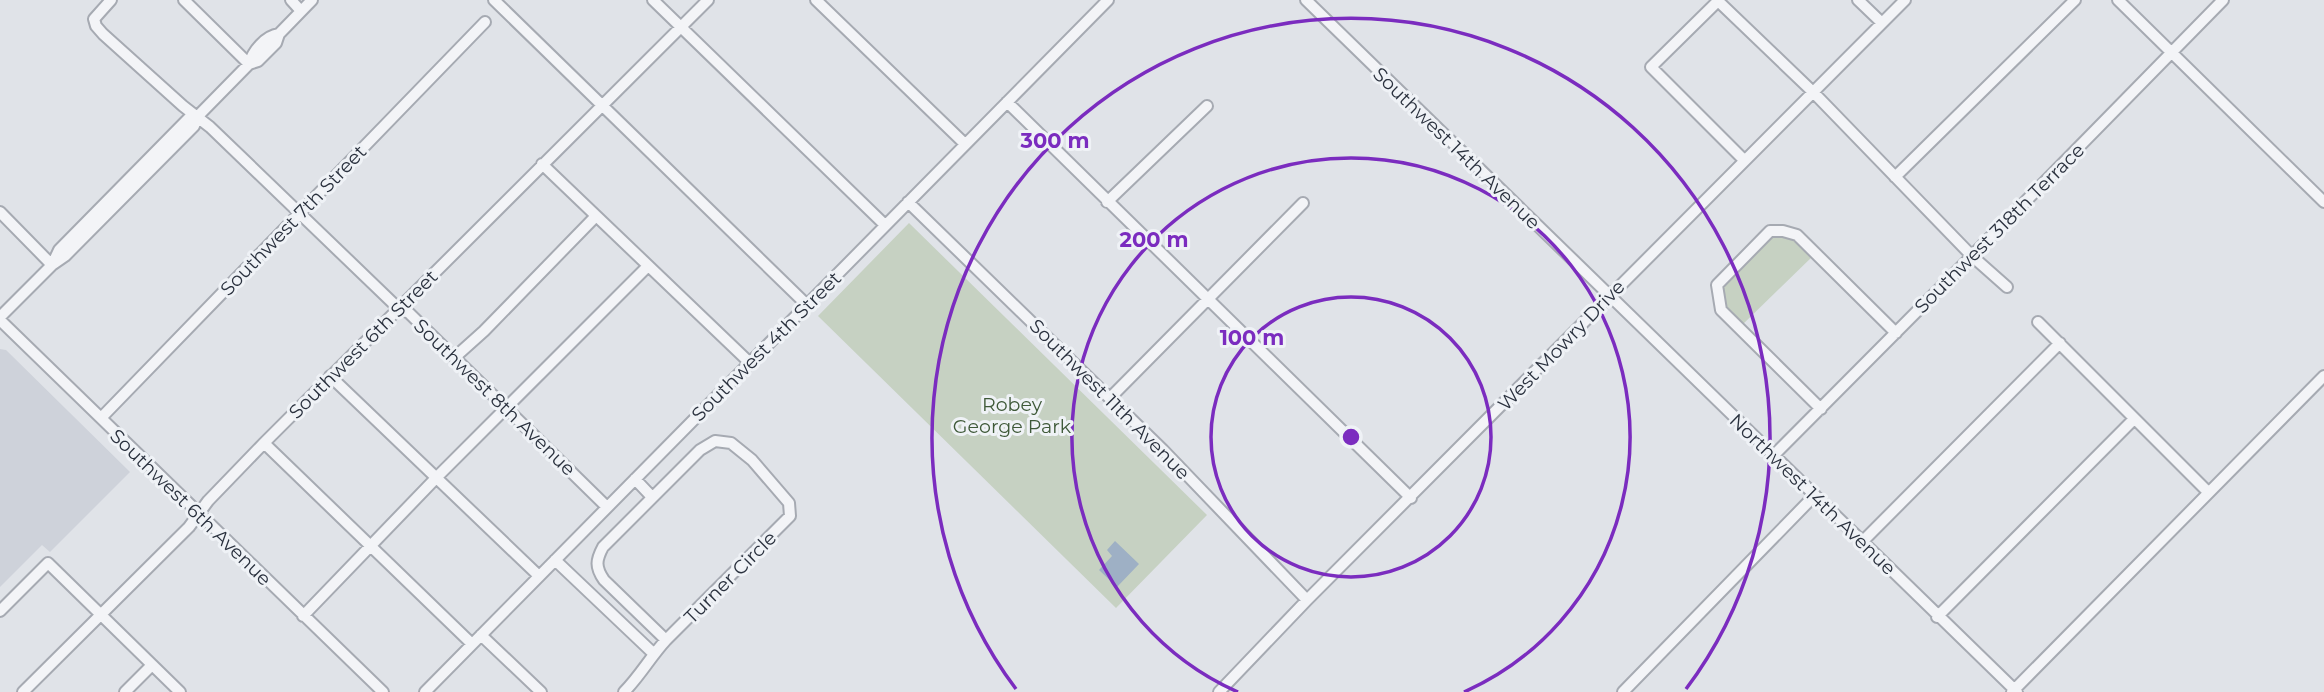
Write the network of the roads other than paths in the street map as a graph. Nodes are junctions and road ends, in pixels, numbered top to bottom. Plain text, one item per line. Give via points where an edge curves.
1 (111, 0) edge
2 (184, 0) edge
3 (291, 0) edge
4 (312, 0) edge
5 (494, 0) edge
6 (653, 0) edge
7 (708, 0) edge
8 (816, 0) edge
9 (1108, 0) edge
10 (1306, 0) edge
11 (1858, 0) edge
12 (1905, 0) edge
13 (2074, 0) edge
14 (2118, 0) edge
15 (2223, 0) edge
16 (1718, 1) edge
17 (302, 11) junction
18 (485, 22) dead end
19 (1882, 23) junction
20 (680, 26) junction
21 (2172, 52) junction
22 (249, 64) junction
23 (1814, 93) junction
24 (1007, 102) junction
25 (601, 105) junction
26 (1207, 106) dead end
27 (197, 117) junction
28 (965, 144) junction
29 (1744, 160) junction
30 (542, 163) junction
31 (1895, 177) junction
32 (908, 202) junction
33 (1107, 202) junction
34 (2324, 202) edge
35 (1303, 203) dead end
36 (0, 212) edge
37 (299, 214) junction
38 (596, 216) junction
39 (885, 225) junction
40 (1972, 257) junction
41 (52, 265) junction
42 (648, 266) junction
43 (2007, 287) dead end
44 (1609, 296) junction
45 (1208, 301) junction
46 (807, 304) junction
47 (398, 308) junction
48 (0, 319) edge
49 (2038, 322) dead end
50 (1896, 333) junction
51 (2060, 343) junction
52 (455, 357) junction
53 (750, 363) junction
54 (330, 376) junction
55 (2324, 376) edge
56 (1110, 398) junction
57 (507, 408) junction
58 (1821, 409) junction
59 (101, 418) junction
60 (2134, 419) junction
61 (264, 443) junction
62 (1774, 455) junction
63 (436, 478) junction
64 (635, 480) junction
65 (2208, 492) junction
66 (1815, 495) junction
67 (652, 497) junction
68 (1411, 498) junction
69 (607, 507) junction
70 (199, 514) junction
71 (1863, 541) junction
72 (369, 546) junction
73 (555, 559) junction
74 (539, 576) junction
75 (1307, 600) junction
76 (0, 611) edge
77 (100, 616) junction
78 (303, 616) junction
79 (1937, 617) junction
80 (481, 635) junction
81 (666, 640) junction
82 (472, 644) junction
83 (653, 653) junction
84 (152, 665) junction
85 (2014, 691) edge
86 (23, 692) edge
87 (125, 692) edge
88 (180, 692) edge
89 (383, 692) edge
90 (425, 692) edge
91 (541, 692) edge
92 (624, 692) edge
93 (1219, 692) edge
94 (1623, 692) edge

1 - 27 street, Southwest 8th Avenue via 94,19 96,26
2 - 22 street
3 - 17 street
4 - 17 street
5 - 25 street
6 - 20 street
7 - 20 street, Southwest 6th Street
8 - 28 street
9 - 24 street, Southwest 4th Street
10 - 44 street, Southwest 14th Avenue
11 - 19 street
12 - 19 street, West Mowry Drive
13 - 31 street
14 - 21 street
15 - 21 street, Southwest 318th Terrace
16 - 23 street
16 - 29 street via 1651,67
17 - 22 street via 276,43
18 - 37 street, Southwest 7th Street
19 - 23 street, West Mowry Drive
20 - 25 street, Southwest 6th Street
20 - 39 street
21 - 34 street
21 - 40 street, Southwest 318th Terrace
22 - 27 street
23 - 29 street, West Mowry Drive
23 - 31 street
24 - 28 street, Southwest 4th Street
24 - 33 street
25 - 30 street, Southwest 6th Street
25 - 46 street
26 - 33 street
27 - 37 street, Southwest 8th Avenue
27 - 41 street via 194,126
28 - 32 street, Southwest 4th Street
29 - 44 street, West Mowry Drive
30 - 38 street
30 - 47 street, Southwest 6th Street
31 - 40 street
32 - 39 street, Southwest 4th Street
32 - 56 street, Southwest 11th Avenue
33 - 45 street
35 - 45 street
36 - 41 street
37 - 47 street, Southwest 8th Avenue
37 - 59 street, Southwest 7th Street
38 - 42 street
38 - 52 street
39 - 46 street, Southwest 4th Street
40 - 43 street
40 - 50 street, Southwest 318th Terrace
41 - 48 street
42 - 53 street
42 - 57 street
44 - 62 street, Northwest 14th Avenue
44 - 68 street, West Mowry Drive
45 - 56 street
45 - 68 street
46 - 53 street, Southwest 4th Street
47 - 52 street, Southwest 8th Avenue
47 - 54 street, Southwest 6th Street
48 - 59 street, Southwest 6th Avenue
49 - 51 street
50 - 58 street, Southwest 318th Terrace
50 - 58 street via 1797,235 1770,231 1717,285 1721,310
51 - 60 street
51 - 71 street
52 - 57 street, Southwest 8th Avenue
53 - 64 street, Southwest 4th Street
54 - 61 street, Southwest 6th Street
54 - 63 street
55 - 65 street
56 - 75 street, Southwest 11th Avenue
57 - 63 street
57 - 69 street, Southwest 8th Avenue
58 - 62 street, Southwest 318th Terrace
59 - 70 street, Southwest 6th Avenue
60 - 65 street
60 - 79 street
61 - 70 street, Southwest 6th Street
61 - 72 street
62 - 66 street, Northwest 14th Avenue
63 - 72 street
63 - 74 street
64 - 67 street
64 - 69 street, Southwest 4th Street
65 - 85 street
66 - 71 street, Northwest 14th Avenue
66 - 94 street
67 - 81 street, Turner Circle via 596,558 604,580
67 - 81 street, Turner Circle via 699,450 715,441 731,443 752,460 789,503 790,516
68 - 75 street, West Mowry Drive
69 - 73 street, Southwest 4th Street
70 - 77 street, Southwest 6th Street
70 - 78 street, Southwest 6th Avenue
71 - 79 street, Northwest 14th Avenue
72 - 78 street
72 - 82 street
73 - 74 street, Southwest 4th Street
73 - 83 street
74 - 80 street, Southwest 4th Street
75 - 93 street, West Mowry Drive
76 - 77 street via 48,563
77 - 84 street
77 - 86 street, Southwest 6th Street
78 - 89 street, Southwest 6th Avenue
79 - 85 street, Northwest 14th Avenue
80 - 82 street, Southwest 4th Street
80 - 91 street
81 - 83 street
82 - 90 street, Southwest 4th Street
83 - 92 street
84 - 87 street
84 - 88 street

